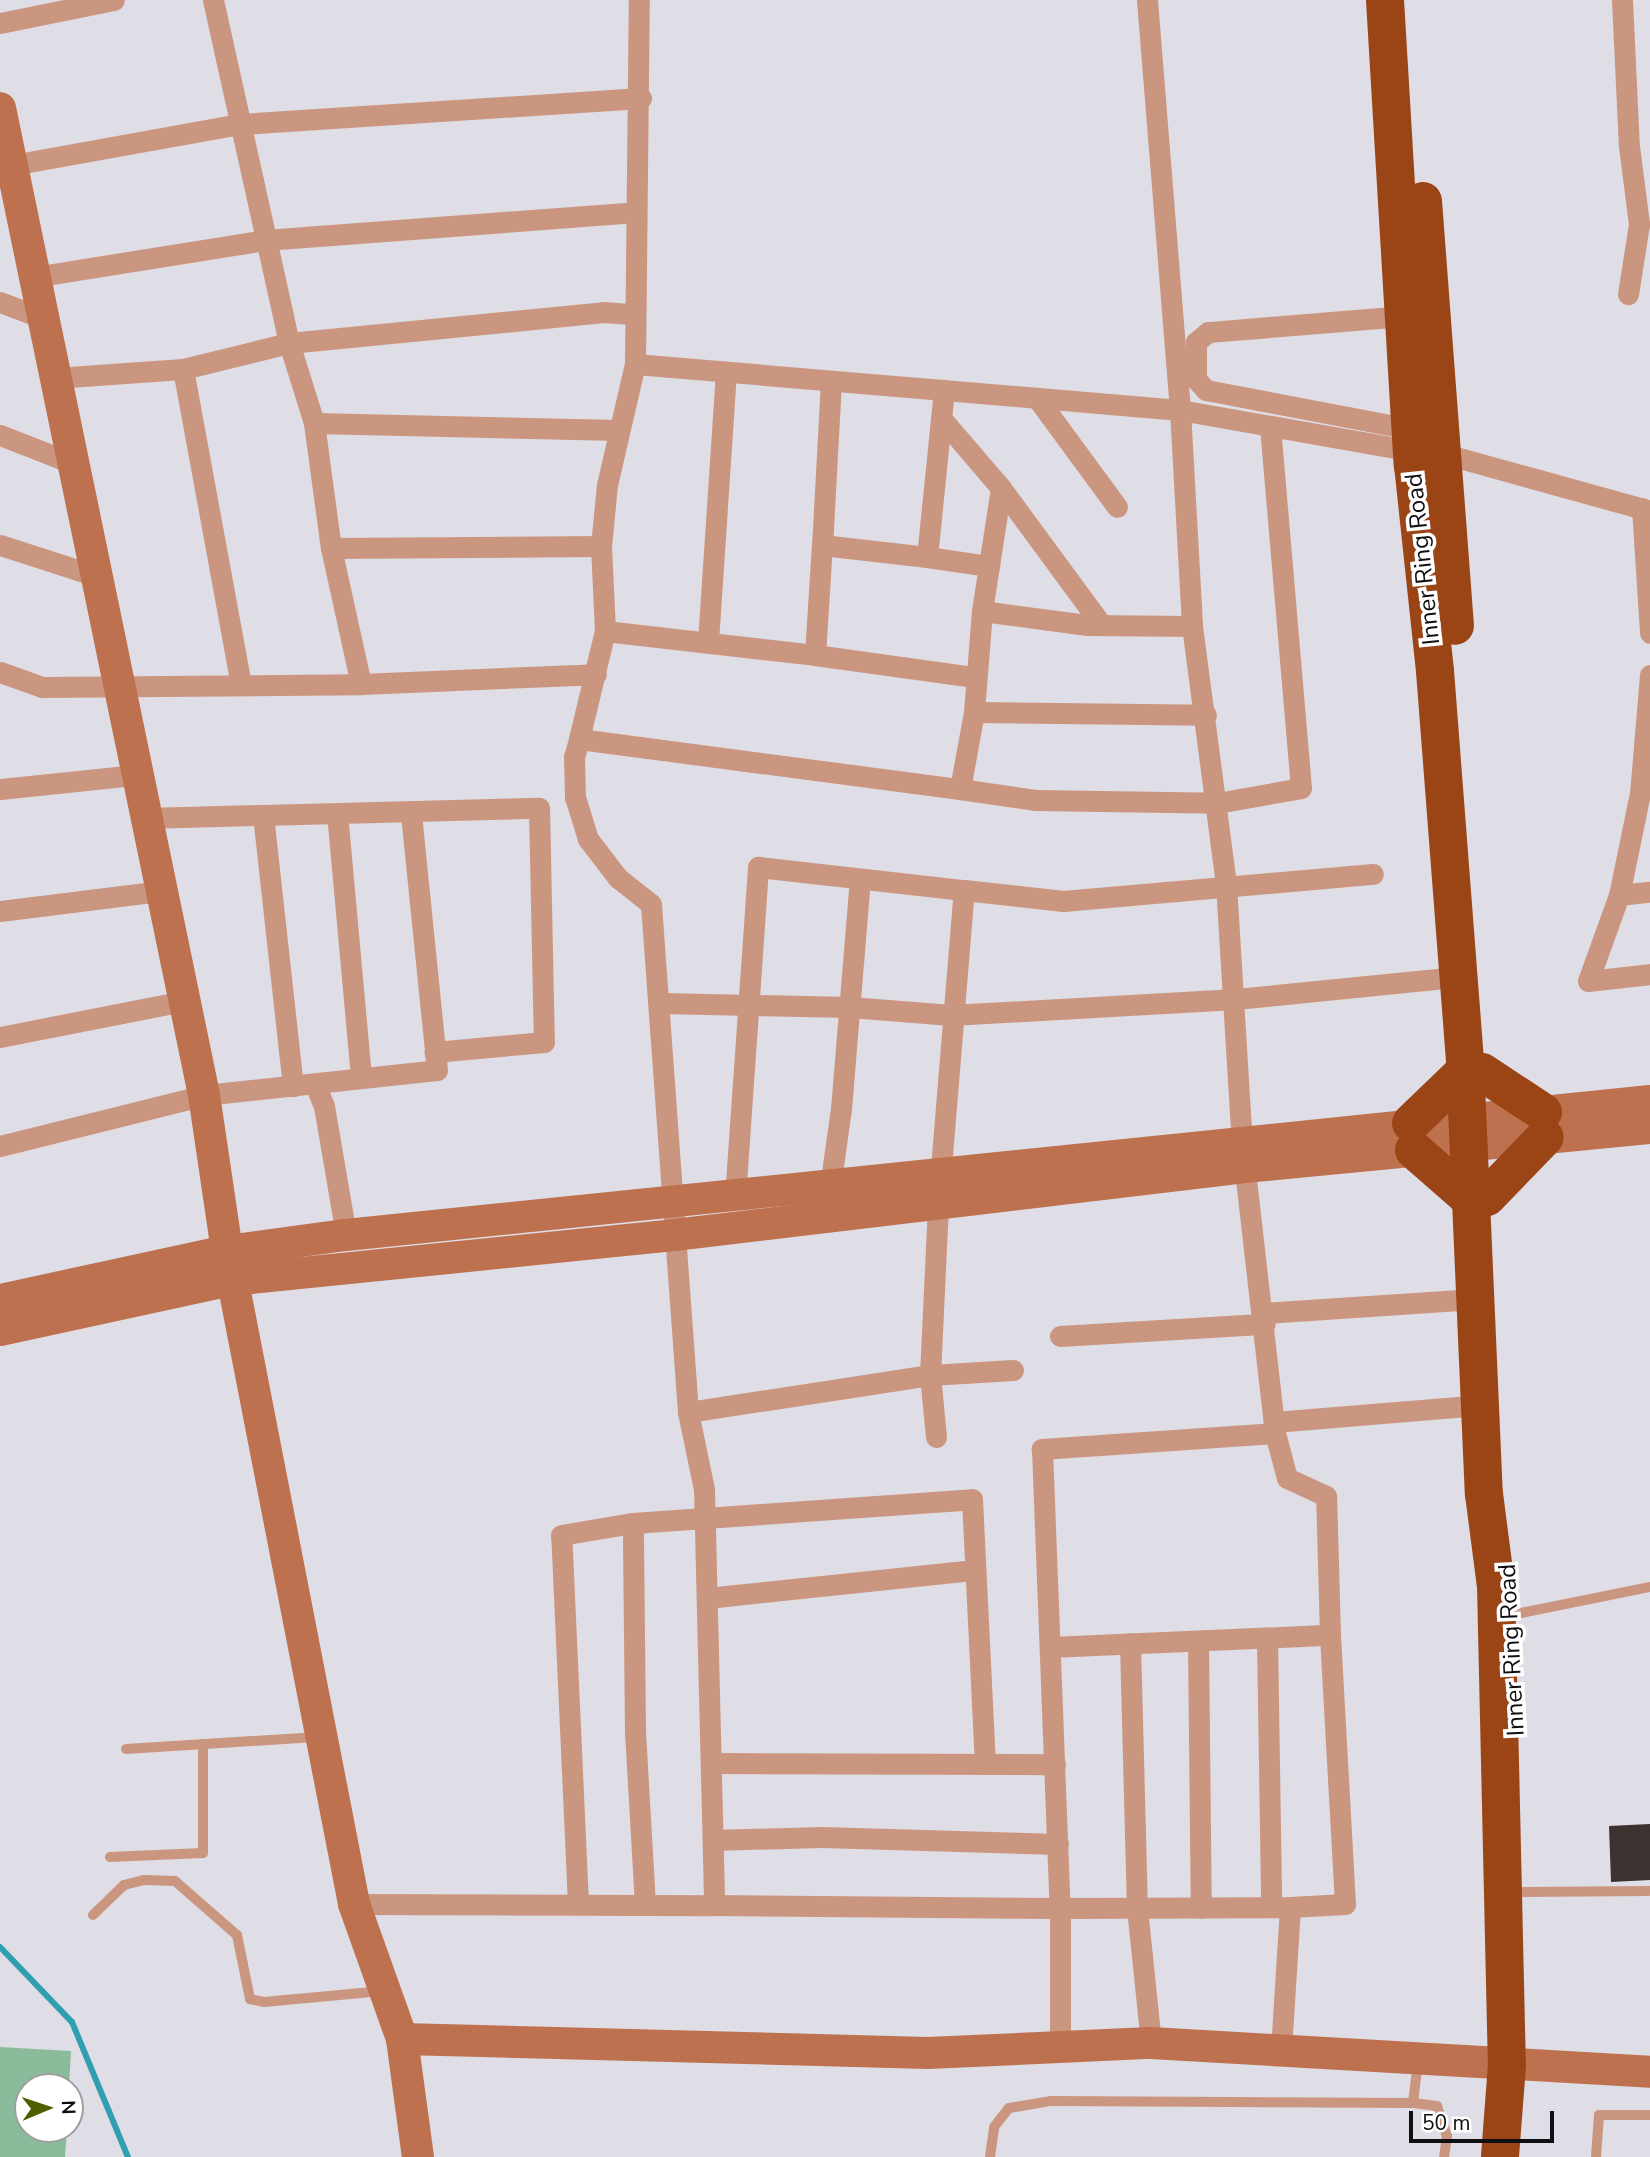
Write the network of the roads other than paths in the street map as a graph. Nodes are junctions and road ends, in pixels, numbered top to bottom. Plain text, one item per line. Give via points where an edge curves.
1 (114, 0) edge
2 (213, 0) edge
3 (639, 0) edge
4 (1147, 0) edge
5 (1385, 0) edge
6 (1405, 0) edge
7 (1622, 0) edge
8 (0, 23) edge
9 (641, 98) junction
10 (0, 108) edge
11 (240, 124) junction
12 (10, 183) edge
13 (636, 212) junction
14 (265, 240) junction
15 (34, 278) junction
16 (1628, 294) dead end
17 (0, 302) edge
18 (634, 314) junction
19 (1404, 316) junction
20 (43, 318) junction
21 (289, 343) junction
22 (635, 364) junction
23 (183, 369) junction
24 (726, 373) junction
25 (55, 378) junction
26 (831, 381) junction
27 (944, 390) junction
28 (1037, 398) junction
29 (1180, 410) junction
30 (941, 418) junction
31 (314, 423) junction
32 (1270, 426) junction
33 (618, 430) junction
34 (0, 435) edge
35 (1423, 445) junction
36 (72, 463) junction
37 (1001, 488) junction
38 (1117, 507) dead end
39 (1646, 510) edge
40 (0, 545) edge
41 (822, 545) junction
42 (601, 546) junction
43 (331, 548) junction
44 (927, 557) junction
45 (989, 566) junction
46 (96, 576) junction
47 (982, 611) junction
48 (1100, 623) junction
49 (1192, 626) junction
50 (605, 631) junction
51 (1650, 633) edge
52 (708, 642) junction
53 (815, 655) junction
54 (0, 672) edge
55 (596, 674) junction
56 (1650, 675) edge
57 (974, 677) junction
58 (361, 684) junction
59 (242, 685) junction
60 (118, 687) junction
61 (974, 712) junction
62 (1206, 715) junction
63 (579, 739) junction
64 (136, 775) junction
65 (0, 789) edge
66 (960, 789) junction
67 (1645, 793) edge
68 (1217, 803) junction
69 (411, 812) junction
70 (337, 813) junction
71 (263, 815) junction
72 (145, 818) junction
73 (1373, 874) dead end
74 (860, 878) junction
75 (1226, 884) junction
76 (964, 890) junction
77 (160, 891) junction
78 (1650, 892) edge
79 (1619, 895) junction
80 (0, 911) edge
81 (1650, 974) edge
82 (1455, 977) junction
83 (1236, 999) junction
84 (183, 1001) junction
85 (660, 1003) junction
86 (748, 1006) junction
87 (850, 1007) junction
88 (951, 1015) junction
89 (0, 1037) edge
90 (434, 1052) junction
91 (1473, 1072) junction
92 (361, 1078) junction
93 (320, 1083) junction
94 (293, 1086) junction
95 (204, 1095) junction
96 (1650, 1101) edge
97 (1544, 1125) junction
98 (1650, 1128) edge
99 (1477, 1131) junction
100 (1413, 1137) junction
101 (0, 1146) edge
102 (1244, 1155) junction
103 (830, 1187) junction
104 (939, 1189) junction
105 (735, 1197) junction
106 (1479, 1198) junction
107 (671, 1203) junction
108 (346, 1235) junction
109 (674, 1235) junction
110 (230, 1266) junction
111 (0, 1300) edge
112 (1475, 1300) junction
113 (1265, 1318) junction
114 (0, 1330) edge
115 (1060, 1336) dead end
116 (1013, 1370) dead end
117 (930, 1375) junction
118 (1479, 1405) junction
119 (688, 1412) junction
120 (1275, 1427) junction
121 (936, 1437) dead end
122 (705, 1520) junction
123 (633, 1523) junction
124 (975, 1570) junction
125 (1650, 1587) edge
126 (706, 1598) junction
127 (1511, 1615) junction
128 (1330, 1635) junction
129 (1267, 1637) junction
130 (1198, 1640) junction
131 (1130, 1643) junction
132 (1050, 1647) junction
133 (321, 1737) junction
134 (203, 1744) junction
135 (126, 1749) dead end
136 (711, 1763) junction
137 (985, 1764) junction
138 (1055, 1764) junction
139 (713, 1840) junction
140 (1058, 1844) junction
141 (110, 1857) dead end
142 (1649, 1891) edge
143 (1523, 1892) junction
144 (354, 1903) junction
145 (578, 1904) junction
146 (645, 1905) junction
147 (714, 1905) junction
148 (1280, 1907) junction
149 (1060, 1908) junction
150 (1137, 1908) junction
151 (1201, 1908) junction
152 (93, 1915) dead end
153 (385, 1991) junction
154 (402, 2039) junction
155 (1152, 2043) junction
156 (1059, 2048) junction
157 (1281, 2049) junction
158 (1419, 2057) junction
159 (1515, 2066) junction
160 (1650, 2072) edge
161 (1413, 2103) junction
162 (1650, 2115) edge
163 (418, 2157) edge
164 (990, 2157) edge
165 (1444, 2157) edge
166 (1500, 2157) edge
167 (1513, 2157) edge
168 (1596, 2157) edge

1 - 8 street
2 - 11 street
3 - 9 street
4 - 29 street
5 - 19 highway, Inner Ring Road
6 - 35 highway, Inner Ring Road
7 - 16 street via 1629,146 1639,224
9 - 11 street
9 - 13 street
10 - 12 street
11 - 12 street
11 - 14 street
12 - 15 street
13 - 14 street
13 - 18 street
14 - 15 street
14 - 21 street
15 - 20 street
17 - 20 street
18 - 21 street via 603,312
18 - 22 street
19 - 35 highway, Inner Ring Road
19 - 35 street via 1208,332 1196,342 1196,379 1206,390
20 - 25 street
21 - 23 street
21 - 31 street
22 - 24 street
22 - 33 street
23 - 25 street
23 - 59 street
24 - 26 street
24 - 52 street
25 - 36 street
26 - 27 street
26 - 41 street
27 - 28 street
27 - 30 street
28 - 29 street
28 - 38 street
29 - 32 street
29 - 49 street
30 - 37 street
30 - 44 street
31 - 33 street
31 - 43 street
32 - 35 street
32 - 68 street via 1301,788
33 - 42 street
34 - 36 street
35 - 39 street
35 - 82 highway, Inner Ring Road
35 - 91 highway, Inner Ring Road
36 - 46 street
37 - 45 street
37 - 48 street
39 - 51 street
40 - 46 street
41 - 44 street
41 - 53 street
42 - 43 street
42 - 50 street
43 - 58 street
44 - 45 street
45 - 47 street
46 - 60 street
47 - 48 street
47 - 57 street
48 - 49 street
49 - 62 street
50 - 52 street
50 - 55 street
52 - 53 street
53 - 57 street
54 - 60 street via 42,687
55 - 58 street
55 - 63 street
56 - 67 street
57 - 61 street
58 - 59 street
59 - 60 street
60 - 64 street
61 - 62 street
61 - 66 street
62 - 68 street
63 - 66 street
63 - 85 street via 573,757 575,797 588,839 618,878 651,904
64 - 65 street
64 - 72 street
66 - 68 street via 1035,800
67 - 79 street
68 - 75 street
69 - 70 street
69 - 90 street
69 - 90 street via 539,808 544,1042
70 - 71 street
70 - 92 street
71 - 72 street
71 - 94 street
72 - 77 street
73 - 75 street
74 - 76 street
74 - 86 street via 758,867
74 - 87 street
75 - 76 street via 1063,901
75 - 83 street
76 - 88 street
77 - 80 street
77 - 84 street
78 - 79 street
79 - 81 street via 1588,981
82 - 83 street
82 - 91 highway, Inner Ring Road
83 - 88 street
83 - 102 street
84 - 89 street
84 - 95 street
85 - 86 street
85 - 107 street
86 - 87 street
86 - 105 street
87 - 88 street
87 - 103 street
88 - 104 street
90 - 92 street via 437,1070
91 - 97 highway
91 - 99 highway, Inner Ring Road
91 - 100 highway
92 - 93 street
93 - 94 street
93 - 108 street via 315,1084 324,1106
94 - 95 street
95 - 101 street
95 - 110 street
96 - 97 street
97 - 98 street
97 - 99 street
97 - 106 highway
99 - 100 street
99 - 106 highway, Inner Ring Road
100 - 102 street
100 - 106 highway
102 - 104 street
102 - 113 street
103 - 104 street
103 - 105 street
104 - 109 street
104 - 117 street
105 - 107 street
106 - 112 highway, Inner Ring Road
106 - 127 highway, Inner Ring Road
107 - 108 street
107 - 109 street
108 - 110 street
109 - 110 street
109 - 119 street
110 - 111 street
110 - 114 street
110 - 133 street
112 - 113 street
112 - 118 highway, Inner Ring Road
113 - 115 street
113 - 120 street
116 - 117 street
117 - 119 street
117 - 121 street
118 - 120 street
118 - 159 highway, Inner Ring Road via 1496,1586
119 - 122 street via 704,1489
120 - 128 street via 1287,1478 1325,1496
120 - 132 street via 1042,1449
122 - 123 street
122 - 124 street via 887,1502 972,1499
122 - 126 street
123 - 145 street via 561,1535
123 - 146 street via 635,1731
124 - 126 street
124 - 137 street
125 - 127 lane
126 - 136 street
127 - 143 highway, Inner Ring Road
128 - 129 street
128 - 148 street via 1345,1904
129 - 130 street
129 - 148 street
130 - 131 street
130 - 151 street
131 - 132 street
131 - 150 street
132 - 138 street
133 - 134 lane
133 - 144 street
134 - 135 lane
134 - 141 lane via 203,1853
136 - 137 street
136 - 139 street
137 - 138 street
138 - 140 street
139 - 140 street via 821,1837
139 - 147 street
140 - 149 street
142 - 143 lane
143 - 159 highway, Inner Ring Road
144 - 145 street
144 - 153 street
145 - 146 street
146 - 147 street
147 - 149 street
148 - 151 street
148 - 157 street
149 - 150 street
149 - 156 street
150 - 151 street
150 - 155 street
152 - 153 lane via 124,1885 175,1881 237,1935 250,1999 264,2002
153 - 154 street
154 - 156 street via 928,2053
154 - 163 street
155 - 156 street
155 - 157 street
157 - 158 street
158 - 159 street
158 - 161 lane
159 - 160 street
159 - 166 highway, Inner Ring Road
159 - 167 highway, Inner Ring Road
161 - 164 lane via 1051,2101 1009,2108 994,2127
161 - 165 lane via 1437,2106 1447,2136
162 - 168 lane via 1599,2115

